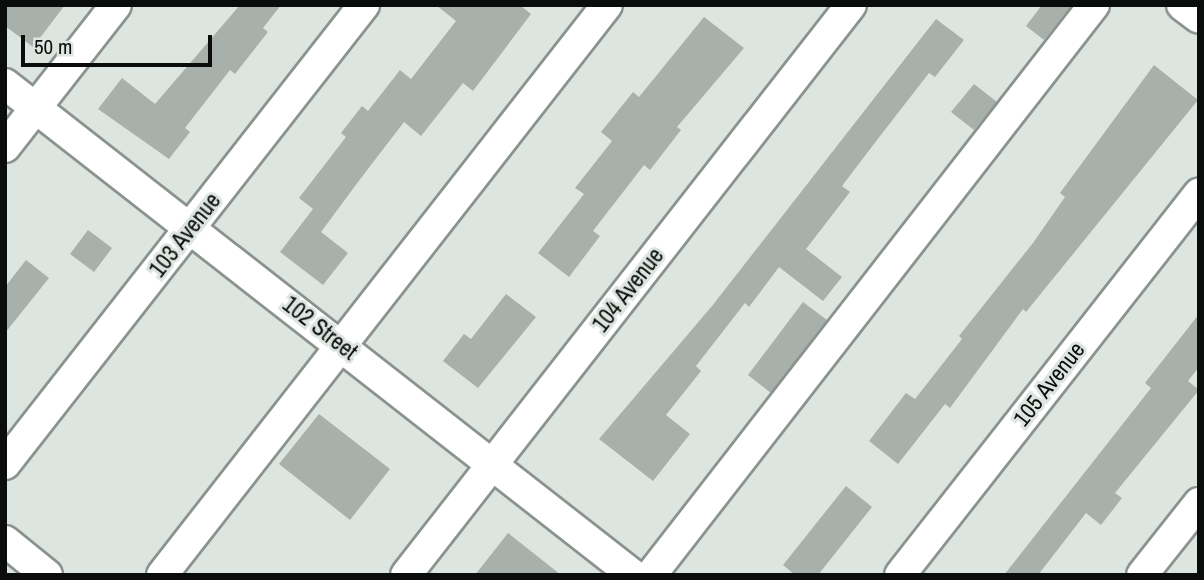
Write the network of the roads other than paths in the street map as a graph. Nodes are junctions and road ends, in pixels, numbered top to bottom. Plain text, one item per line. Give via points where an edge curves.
1 (116, 5) edge
2 (364, 5) edge
3 (607, 5) edge
4 (851, 5) edge
5 (1094, 5) edge
6 (1182, 5) edge
7 (1199, 18) edge
8 (5, 84) edge
9 (36, 108) junction
10 (5, 147) edge
11 (1199, 193) edge
12 (191, 227) junction
13 (341, 345) junction
14 (5, 464) edge
15 (492, 464) junction
16 (1199, 503) edge
17 (5, 541) edge
18 (47, 575) edge
19 (162, 575) edge
20 (406, 575) edge
21 (633, 575) edge
22 (652, 575) edge
23 (900, 575) edge
24 (1142, 575) edge

1 - 9 street
2 - 12 street, 103 Avenue
3 - 13 street
4 - 15 street, 104 Avenue
5 - 22 street
6 - 7 street
8 - 9 street, 102 Street
9 - 10 street
9 - 12 street, 102 Street
11 - 23 street, 105 Avenue
12 - 13 street, 102 Street
12 - 14 street, 103 Avenue
13 - 15 street, 102 Street
13 - 19 street
15 - 20 street, 104 Avenue
15 - 21 street, 102 Street
16 - 24 street
17 - 18 street

